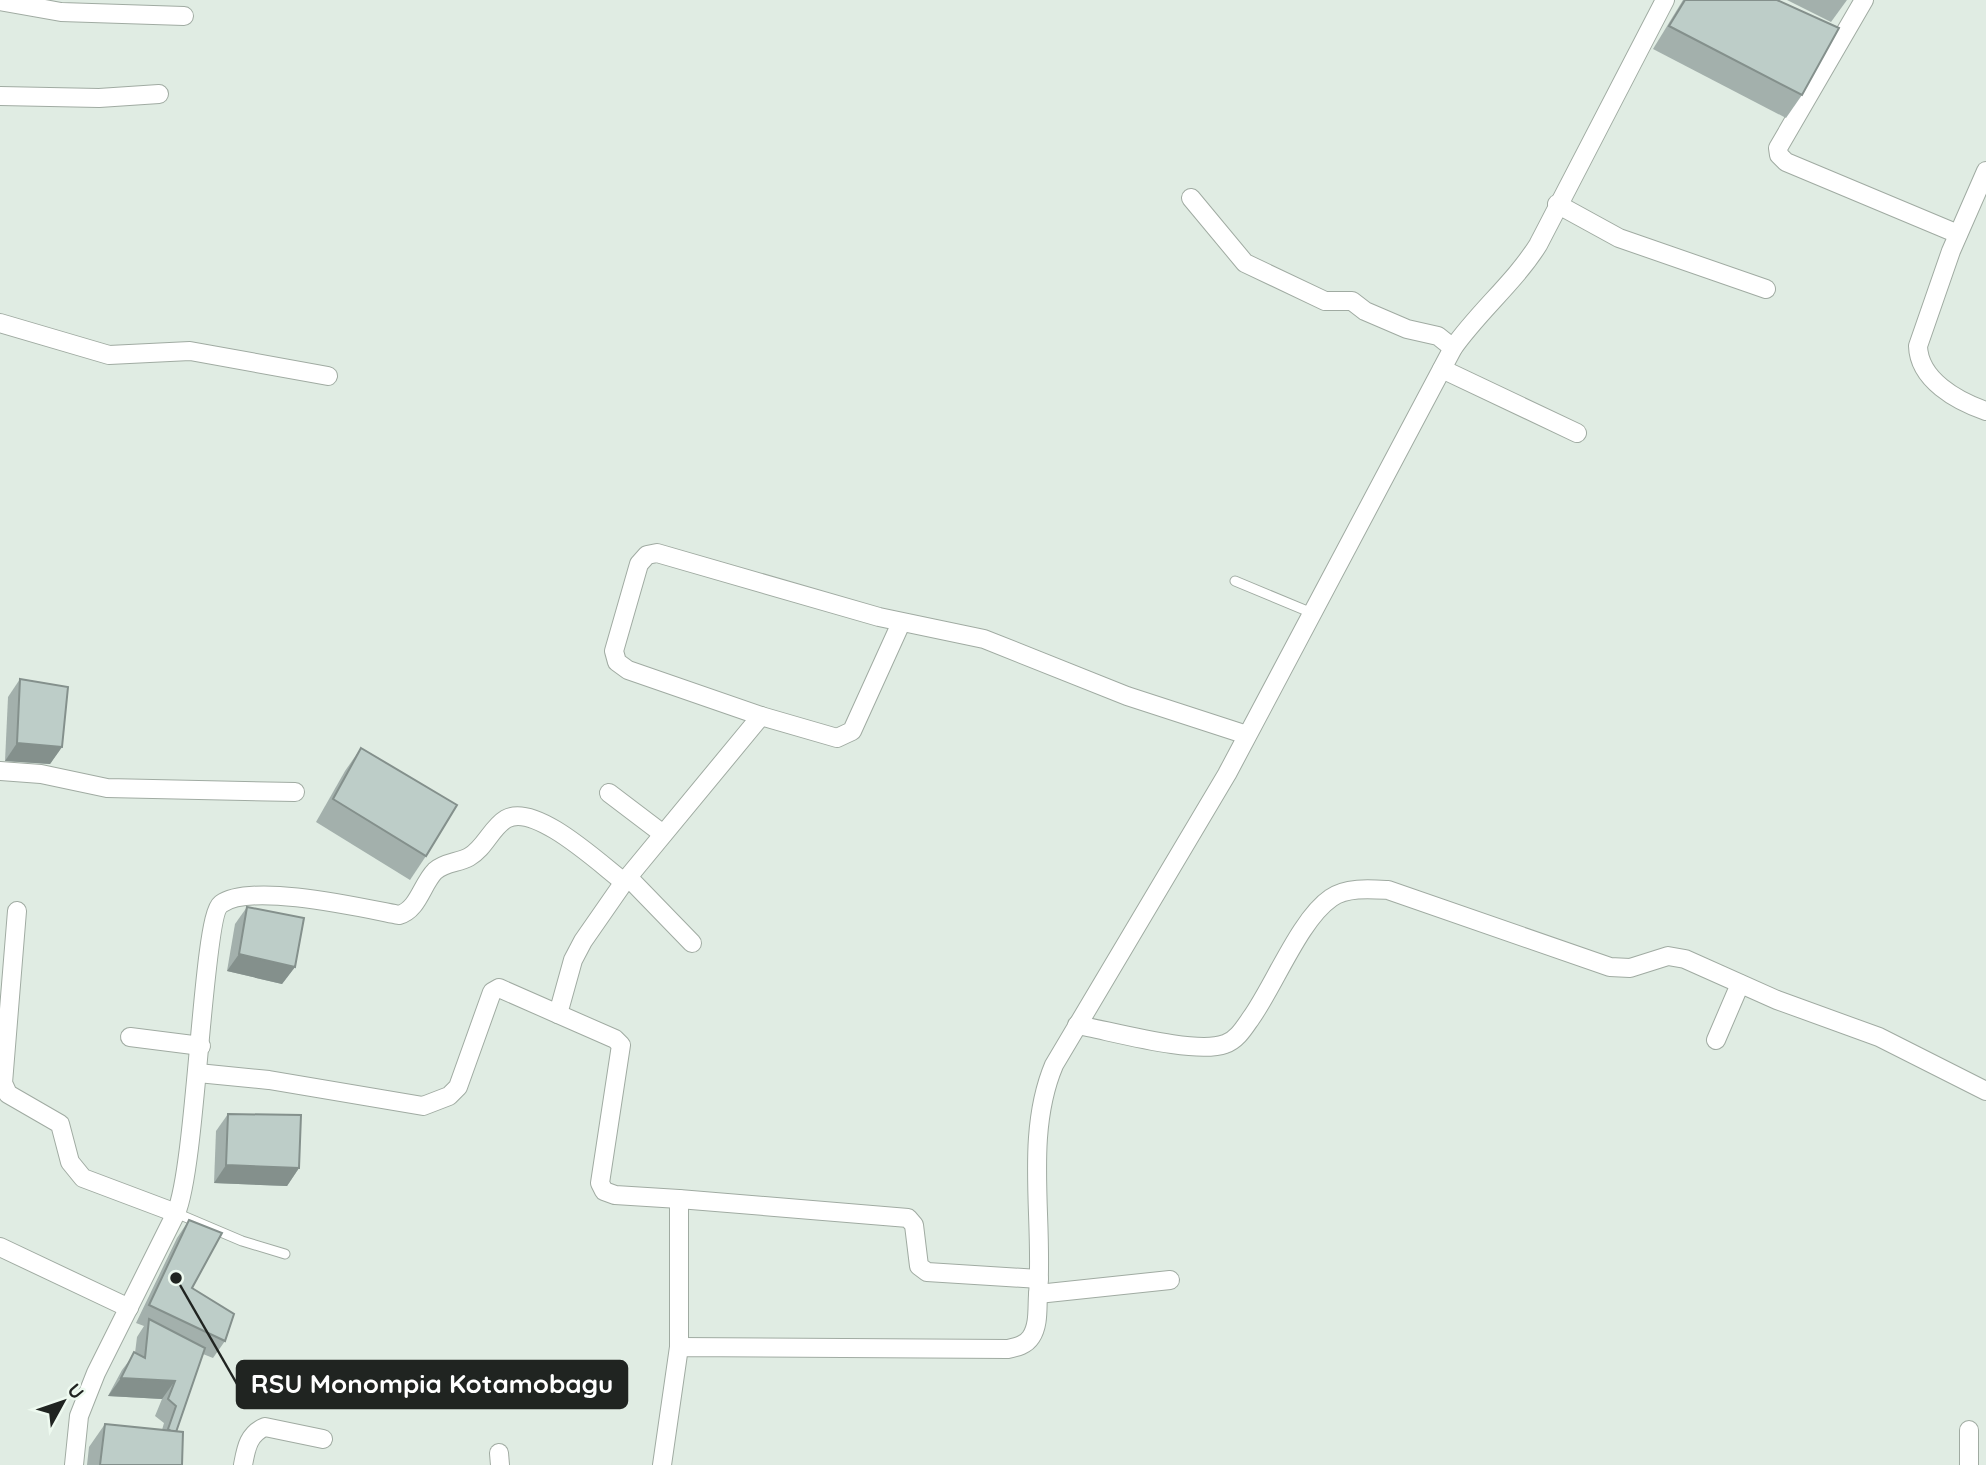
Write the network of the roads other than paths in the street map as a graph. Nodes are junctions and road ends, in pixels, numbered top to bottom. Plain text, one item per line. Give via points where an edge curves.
1 (1665, 0) edge
2 (1864, 0) edge
3 (0, 1) edge
4 (184, 16) dead end
5 (159, 94) dead end
6 (0, 96) edge
7 (1986, 171) edge
8 (1191, 198) dead end
9 (1557, 204) junction
10 (1958, 234) junction
11 (1766, 289) dead end
12 (0, 323) edge
13 (1454, 348) junction
14 (1442, 369) junction
15 (328, 376) dead end
16 (1986, 411) edge
17 (1577, 433) dead end
18 (1236, 581) dead end
19 (1312, 613) junction
20 (901, 623) junction
21 (761, 716) junction
22 (1247, 735) junction
23 (0, 771) edge
24 (295, 792) dead end
25 (610, 793) dead end
26 (663, 834) junction
27 (626, 879) junction
28 (17, 911) dead end
29 (692, 943) dead end
30 (1740, 984) junction
31 (558, 1014) junction
32 (1077, 1025) junction
33 (130, 1037) dead end
34 (1716, 1040) dead end
35 (201, 1046) junction
36 (198, 1073) junction
37 (1986, 1091) edge
38 (679, 1199) junction
39 (176, 1213) junction
40 (0, 1247) edge
41 (285, 1254) dead end
42 (1170, 1280) dead end
43 (1039, 1287) junction
44 (129, 1308) junction
45 (679, 1347) junction
46 (1969, 1430) dead end
47 (323, 1439) dead end
48 (74, 1465) edge
49 (243, 1465) edge
50 (662, 1465) edge
51 (1969, 1465) edge

1 - 9 street
2 - 10 street via 1839,33 1778,148 1779,155 1786,162
3 - 4 street via 61,12
5 - 6 street
7 - 10 street
8 - 13 street via 1245,263 1325,301 1352,301 1406,329 1438,336
9 - 11 street via 1619,237
9 - 13 street via 1523,268 1470,324
10 - 16 street via 1918,357 1935,382
12 - 15 street via 109,355 190,351
13 - 14 street
14 - 17 street
14 - 19 street
18 - 19 lane
19 - 22 street
20 - 21 street via 852,731 844,737
20 - 21 street via 721,570 657,553 647,555 635,576 614,652 617,662 628,670
20 - 22 street via 994,643 1127,696
21 - 26 street
22 - 32 street
23 - 24 street via 107,788
25 - 26 street
26 - 27 street
27 - 29 street
27 - 31 street via 573,960
27 - 35 street via 550,826 521,815 499,824 469,857 438,868 408,913 288,897 223,902 213,918 207,955
28 - 39 street via 3,1083 8,1094 60,1124 70,1162 83,1178
30 - 32 street via 1668,956 1630,968 1588,962 1388,890 1371,890 1340,893 1316,912 1258,1008 1228,1043 1191,1046
30 - 34 street
30 - 37 street via 1879,1037
31 - 36 street via 510,990 492,992 458,1087 449,1096 423,1106
31 - 38 street via 621,1045 600,1183 604,1191
32 - 43 street via 1054,1065 1042,1105
33 - 35 street
35 - 36 street
36 - 39 street via 184,1188
38 - 43 street via 908,1218 914,1225 919,1266 928,1272
38 - 45 street
39 - 41 lane
39 - 44 street
40 - 44 street
42 - 43 street
43 - 45 street via 1036,1326 1021,1347
44 - 48 street via 79,1416
45 - 50 street
46 - 51 street
47 - 49 street via 265,1427 249,1440

